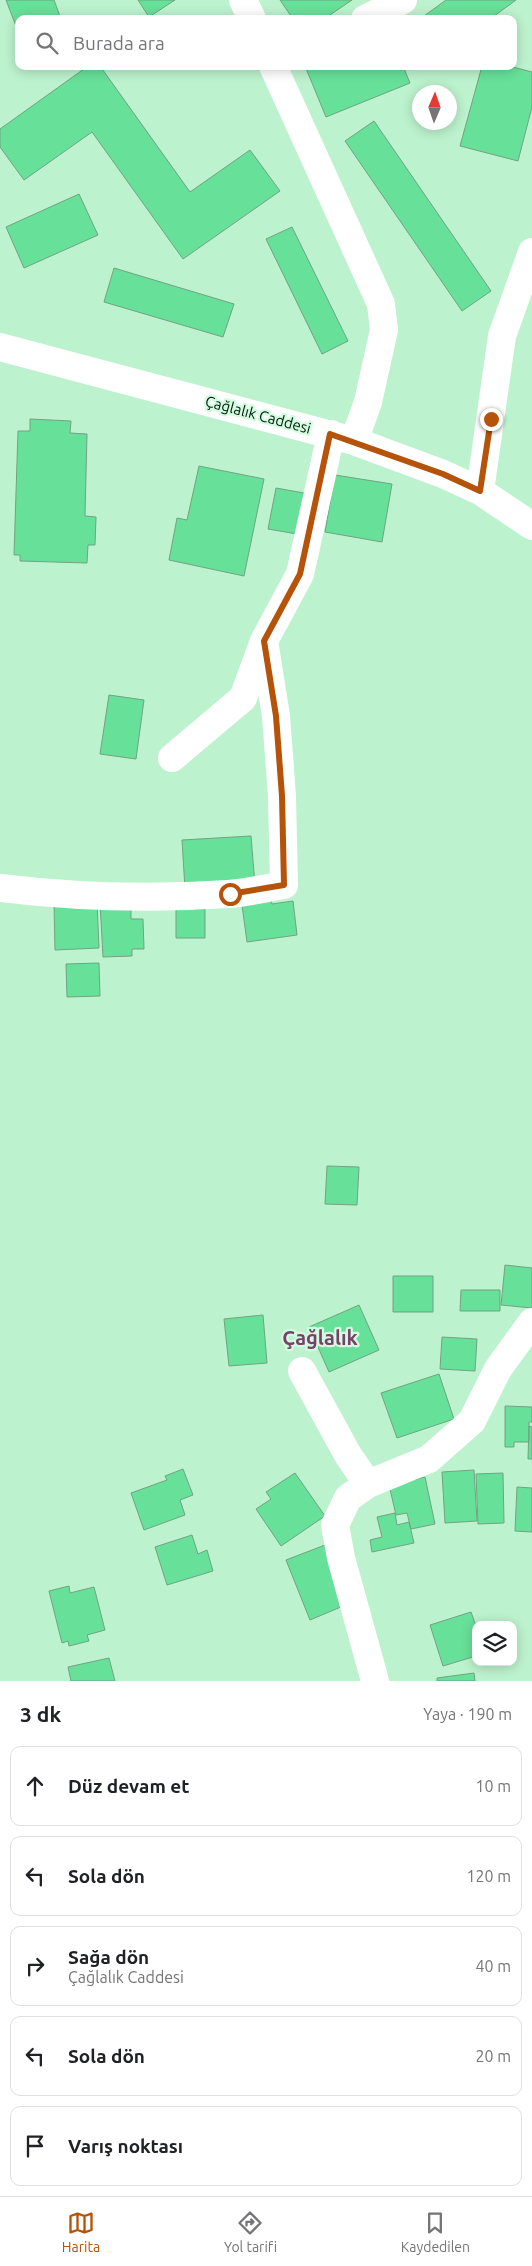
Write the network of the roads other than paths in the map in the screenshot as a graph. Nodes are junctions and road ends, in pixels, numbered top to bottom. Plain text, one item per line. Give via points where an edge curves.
1 (243, 0) edge
2 (403, 0) edge
3 (250, 15) edge
4 (373, 15) edge
5 (275, 70) edge
6 (532, 252) edge
7 (0, 347) edge
8 (342, 437) junction
9 (480, 491) junction
10 (532, 526) edge
11 (264, 641) junction
12 (172, 758) dead end
13 (0, 888) edge
14 (532, 1322) edge
15 (302, 1371) dead end
16 (368, 1484) junction
17 (375, 1681) edge

1 - 3 street
2 - 4 street
5 - 8 street via 381,304 384,330 368,402
6 - 9 street via 502,336
7 - 8 street, Çağlalık Caddesi
8 - 9 street, Çağlalık Caddesi
8 - 11 street via 300,574
9 - 10 street, Çağlalık Caddesi
11 - 12 street via 243,698
11 - 13 street via 276,716 284,885 230,894 176,896 47,894
14 - 16 street via 498,1369 472,1421 429,1459
15 - 16 street via 348,1455
16 - 17 street via 348,1498 336,1525 341,1558

